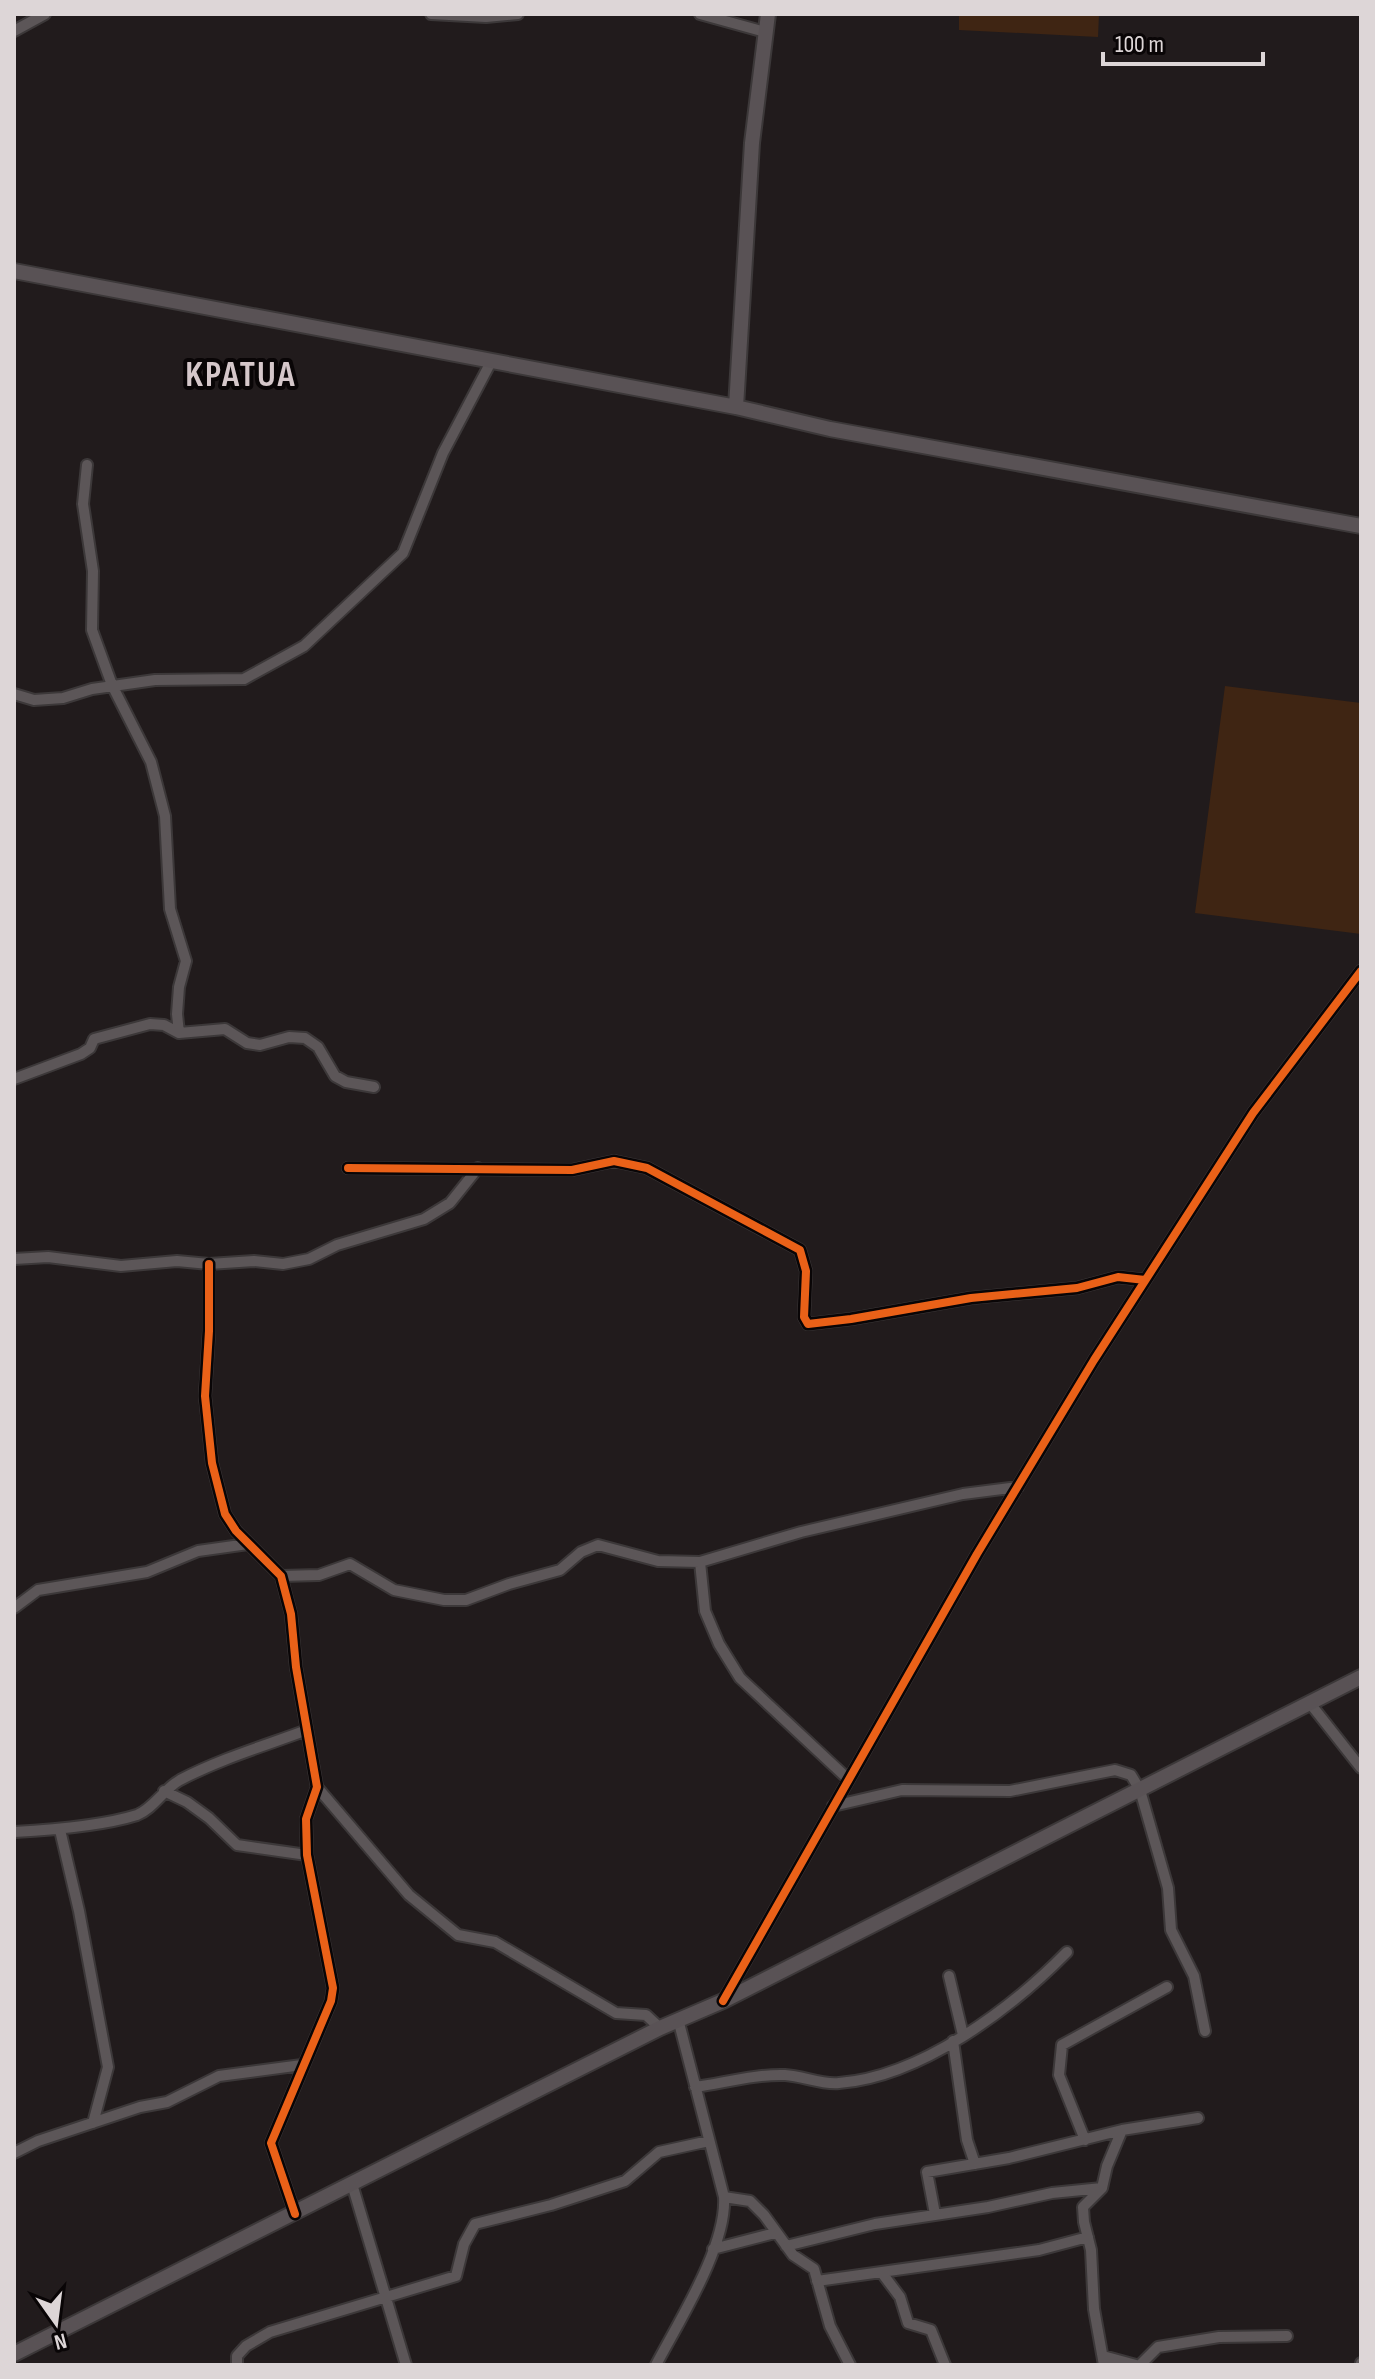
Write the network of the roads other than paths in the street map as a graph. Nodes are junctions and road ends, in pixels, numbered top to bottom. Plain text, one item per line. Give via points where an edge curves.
1 (45, 14) edge
2 (431, 14) edge
3 (518, 14) edge
4 (700, 14) edge
5 (768, 14) edge
6 (14, 31) edge
7 (765, 32) junction
8 (14, 271) edge
9 (492, 360) junction
10 (736, 407) junction
11 (87, 465) dead end
12 (1361, 526) edge
13 (112, 685) junction
14 (14, 694) edge
15 (1361, 971) edge
16 (179, 1033) junction
17 (14, 1079) edge
18 (374, 1087) dead end
19 (348, 1168) dead end
20 (478, 1168) junction
21 (14, 1259) edge
22 (209, 1264) junction
23 (1145, 1280) junction
24 (1018, 1487) junction
25 (248, 1544) junction
26 (700, 1562) junction
27 (281, 1576) junction
28 (14, 1608) edge
29 (1361, 1677) edge
30 (1309, 1702) junction
31 (307, 1730) junction
32 (1361, 1768) edge
33 (848, 1779) junction
34 (317, 1787) junction
35 (1140, 1790) junction
36 (164, 1791) junction
37 (833, 1806) junction
38 (60, 1830) junction
39 (14, 1831) edge
40 (307, 1855) junction
41 (1067, 1952) dead end
42 (949, 1976) dead end
43 (1167, 1987) dead end
44 (723, 2001) junction
45 (678, 2019) junction
46 (660, 2028) junction
47 (1205, 2031) dead end
48 (958, 2038) junction
49 (302, 2065) junction
50 (695, 2087) junction
51 (1198, 2118) dead end
52 (93, 2123) junction
53 (1122, 2130) junction
54 (1085, 2140) junction
55 (709, 2141) junction
56 (14, 2153) edge
57 (975, 2164) junction
58 (352, 2184) junction
59 (1102, 2188) junction
60 (724, 2197) junction
61 (295, 2214) junction
62 (935, 2214) junction
63 (775, 2233) junction
64 (1088, 2237) junction
65 (786, 2246) junction
66 (713, 2249) junction
67 (882, 2273) junction
68 (817, 2281) junction
69 (387, 2295) junction
70 (1287, 2336) dead end
71 (14, 2354) edge
72 (1104, 2360) edge
73 (237, 2365) edge
74 (406, 2365) edge
75 (656, 2365) edge
76 (850, 2365) edge
77 (945, 2365) edge
78 (1138, 2365) edge

1 - 6 street
2 - 3 street
4 - 7 street
5 - 7 main road
7 - 10 main road via 752,143
8 - 9 main road
9 - 10 main road
9 - 13 street via 443,453 403,553 304,646 244,679
10 - 12 main road via 830,429
11 - 13 street via 83,504 93,571 92,630
13 - 14 street via 63,698 34,700
13 - 16 street via 151,762 165,816 170,909 186,961 179,987
15 - 23 street via 1253,1113
16 - 17 street via 150,1024 105,1035 81,1054
16 - 18 street via 225,1029 260,1045 305,1038 318,1047 335,1076
19 - 20 street
20 - 22 street via 450,1203 424,1219 337,1245 309,1259
20 - 23 street via 572,1170 614,1161 647,1168 800,1250 808,1324 971,1298 1077,1288 1118,1277
21 - 22 street via 48,1257 121,1266
22 - 25 street via 206,1422 225,1514
23 - 24 street
24 - 26 street via 963,1494 801,1532
24 - 33 street
25 - 27 street
25 - 28 street via 198,1551 147,1572 38,1590
26 - 27 street via 658,1561 598,1545 560,1570 466,1600 394,1590 350,1564 319,1575
26 - 33 street via 705,1611 740,1678
27 - 31 street
29 - 30 main road
30 - 32 street
30 - 35 main road
31 - 34 street
31 - 36 street via 216,1763
33 - 37 street
34 - 40 street via 306,1819
34 - 46 street via 409,1895 458,1935 495,1942 616,2013 646,2015
35 - 37 street via 1131,1775 1115,1770 1010,1791 902,1790
35 - 44 main road
35 - 47 street via 1168,1888 1171,1930 1194,1976
36 - 38 street via 139,1814
36 - 40 street via 209,1818 237,1845
37 - 44 street
38 - 39 street
38 - 52 street via 108,2067
40 - 49 street via 333,1988
41 - 48 street via 997,2015
42 - 48 street
43 - 54 street via 1062,2045 1059,2075
44 - 45 main road
45 - 46 main road
45 - 50 street
46 - 58 main road
48 - 50 street via 886,2074 837,2084 783,2075
48 - 57 street via 967,2140
49 - 52 street via 219,2076 167,2102
49 - 61 street via 271,2143
50 - 55 street
51 - 53 street
52 - 56 street
53 - 54 street
53 - 59 street
54 - 57 street
55 - 60 street
55 - 69 street via 659,2152 614,2185 475,2224 456,2276
57 - 62 street via 927,2172
58 - 61 main road
58 - 69 street
59 - 62 street
59 - 64 street via 1083,2207
60 - 63 street via 750,2201
60 - 66 street via 725,2214
61 - 71 main road
62 - 65 street
63 - 65 street
63 - 66 street
64 - 67 street via 1039,2250
64 - 72 street
65 - 68 street via 814,2269
66 - 75 street
67 - 68 street
67 - 77 street via 900,2297 908,2323 931,2330
68 - 76 street via 830,2326
69 - 73 street via 270,2332 246,2346
69 - 74 street
70 - 78 street via 1219,2337 1158,2347
72 - 78 street

